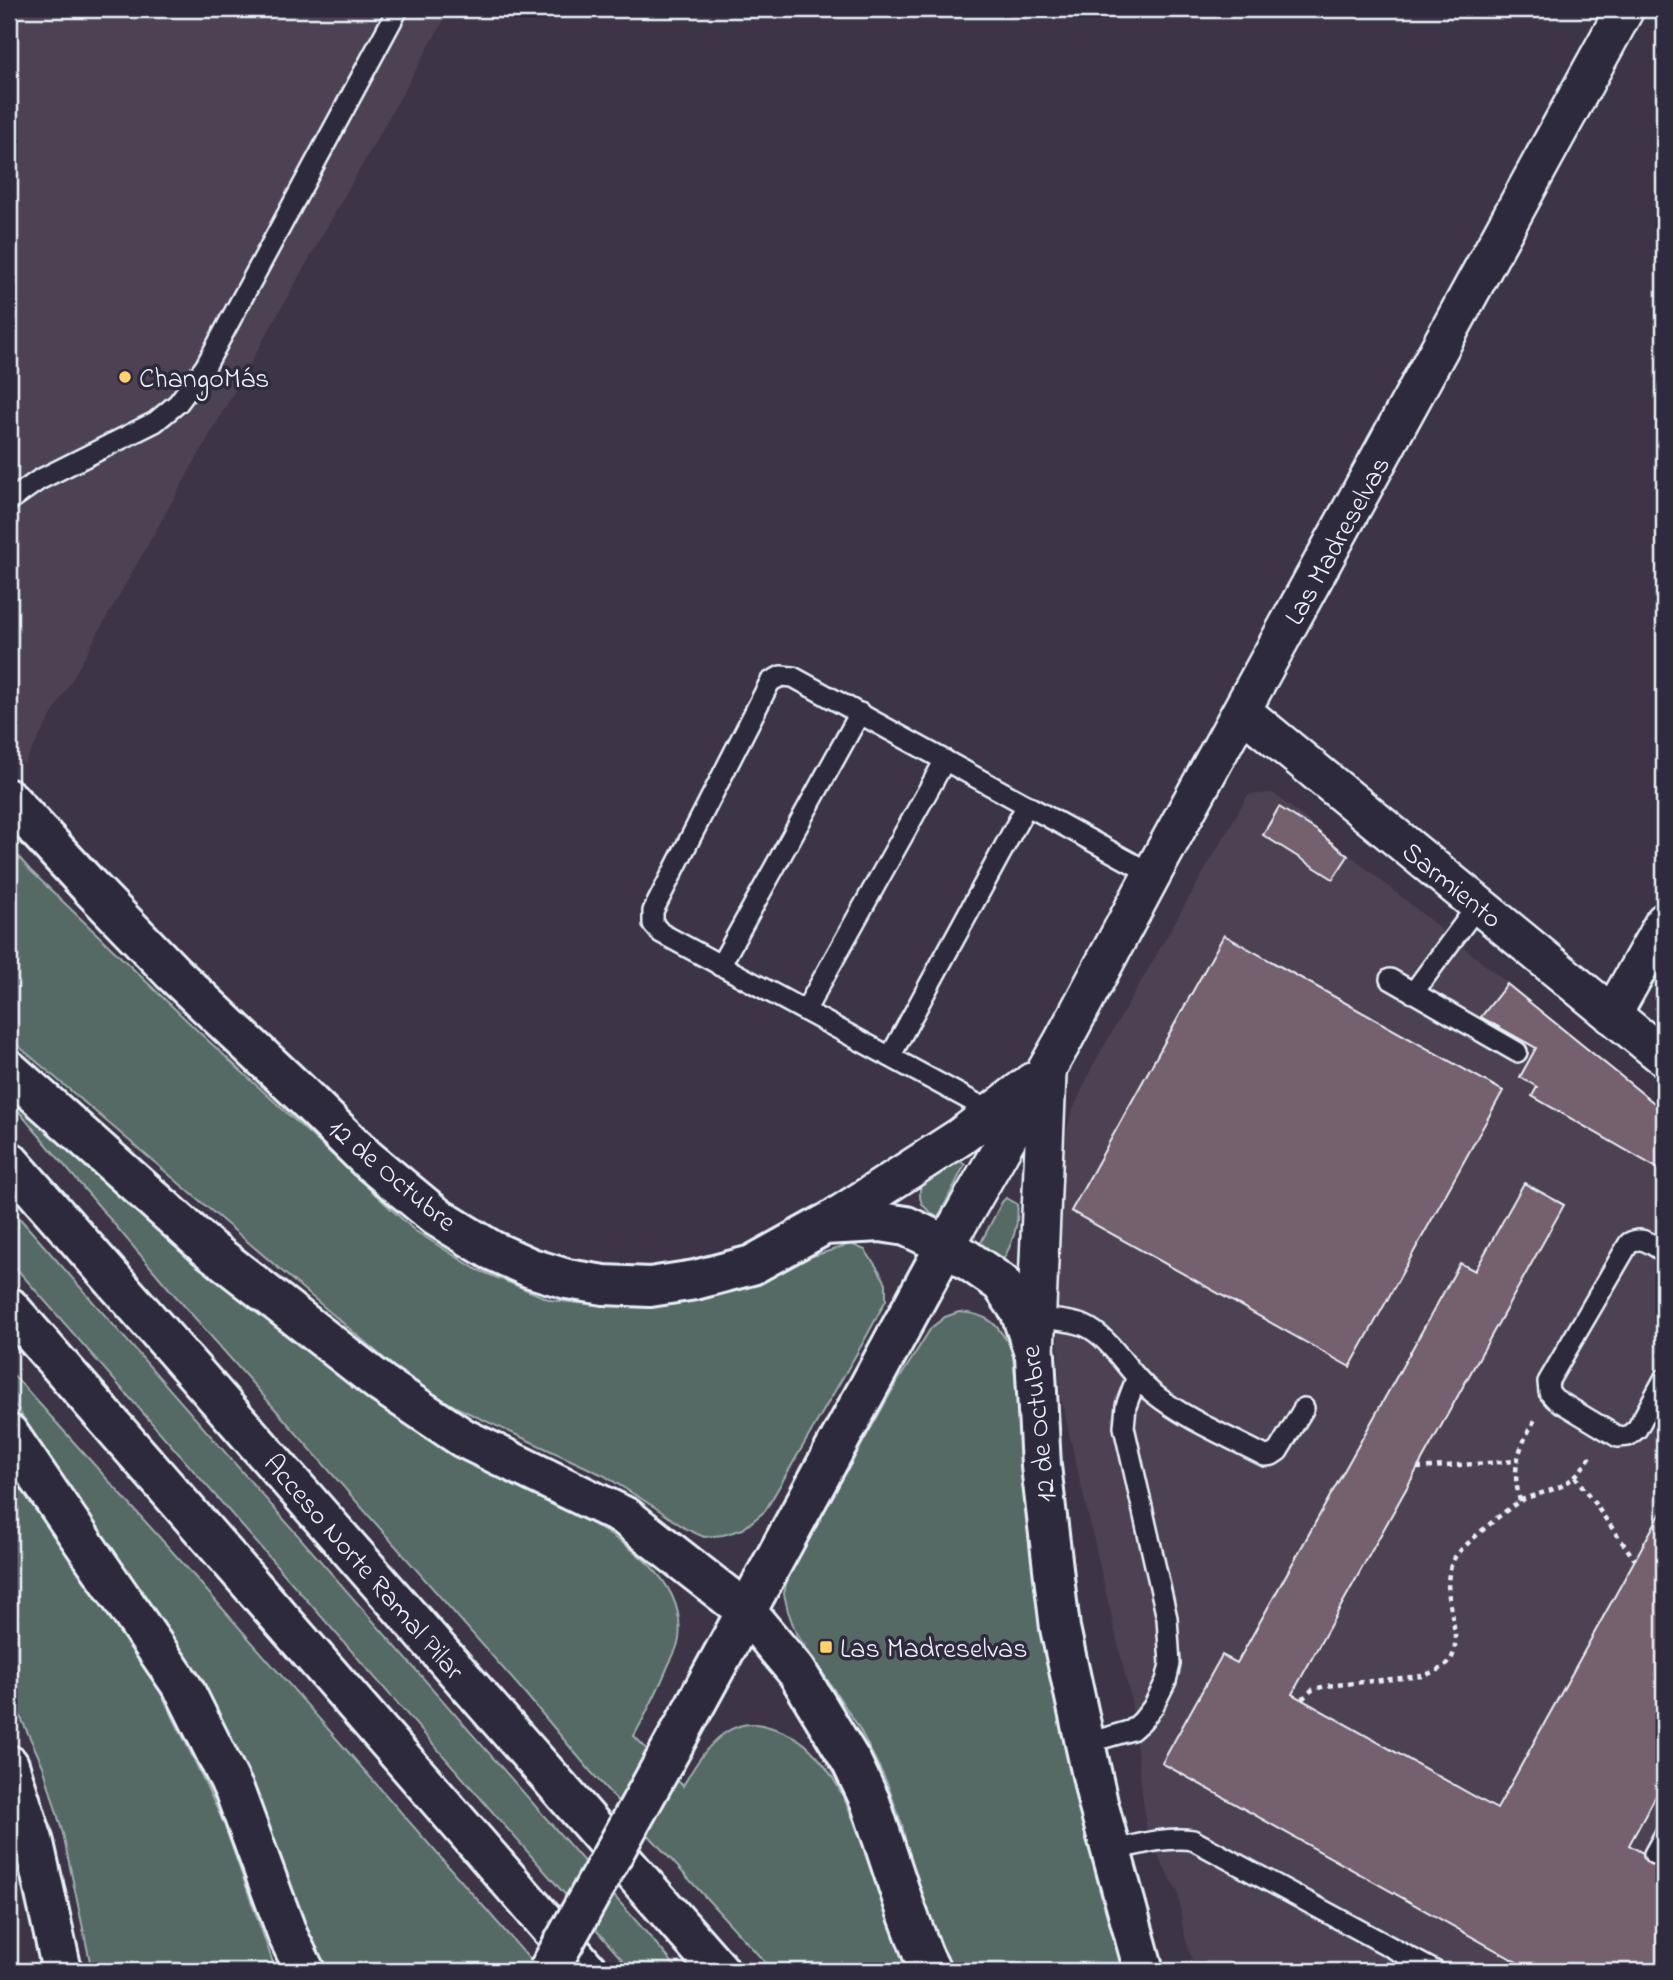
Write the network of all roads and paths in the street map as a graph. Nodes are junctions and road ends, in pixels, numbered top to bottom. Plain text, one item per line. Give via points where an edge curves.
1 (398, 9) edge
2 (1625, 9) edge
3 (9, 501) edge
4 (1242, 711) junction
5 (860, 713) junction
6 (945, 760) junction
7 (9, 799) edge
8 (1027, 805) junction
9 (1152, 874) junction
10 (1478, 905) junction
11 (1664, 922) edge
12 (720, 966) junction
13 (1390, 979) dead end
14 (1413, 993) junction
15 (805, 1011) junction
16 (1612, 1015) junction
17 (1517, 1052) dead end
18 (890, 1057) junction
19 (1664, 1057) edge
20 (9, 1070) edge
21 (1047, 1071) junction
22 (992, 1112) junction
23 (9, 1161) edge
24 (824, 1225) junction
25 (946, 1245) junction
26 (1664, 1252) edge
27 (9, 1307) edge
28 (1037, 1336) junction
29 (1136, 1379) junction
30 (1664, 1379) edge
31 (1549, 1392) junction
32 (1304, 1408) dead end
33 (1610, 1432) junction
34 (9, 1434) edge
35 (1516, 1461) junction
36 (1417, 1468) dead end
37 (1575, 1476) junction
38 (1520, 1501) junction
39 (1635, 1560) dead end
40 (746, 1611) junction
41 (1302, 1699) dead end
42 (1084, 1744) junction
43 (9, 1765) edge
44 (1664, 1836) edge
45 (1111, 1851) junction
46 (1654, 1854) dead end
47 (62, 1971) edge
48 (306, 1971) edge
49 (548, 1971) edge
50 (587, 1971) edge
51 (720, 1971) edge
52 (930, 1971) edge
53 (1144, 1971) edge
54 (1435, 1971) edge

1 - 3 lane via 205,368 178,403 155,422 39,480
2 - 4 street, Las Madreselvas
4 - 9 street, Las Madreselvas
4 - 10 street, Sarmiento
5 - 6 lane
5 - 12 lane
5 - 12 lane via 793,677 781,676 770,682 653,911 653,923 661,933
6 - 8 lane
6 - 15 lane
7 - 24 main road, 12 de Octubre via 173,973 367,1160 437,1217 491,1250 567,1279 650,1287 752,1265
8 - 9 lane
8 - 18 lane
9 - 21 street, Las Madreselvas
10 - 14 lane
10 - 16 street, Sarmiento
11 - 16 street
12 - 15 lane
13 - 14 lane
14 - 17 lane
15 - 18 lane
16 - 19 street, Sarmiento
18 - 22 lane
20 - 40 main road via 208,1248 382,1384 463,1438 626,1517
21 - 22 street, Las Madreselvas
21 - 25 street
21 - 28 street, Las Madreselvas
22 - 24 street, Las Madreselvas
23 - 51 main road, Acceso Norte Ramal Pilar
24 - 25 main road, 12 de Octubre via 881,1222 906,1226
25 - 28 main road, 12 de Octubre via 1000,1283
25 - 40 main road
26 - 31 lane via 1643,1240 1629,1243 1548,1382
27 - 50 main road
28 - 29 lane via 1072,1322 1087,1327
28 - 42 main road, 12 de Octubre via 1041,1466 1052,1562 1060,1628
29 - 32 lane via 1171,1406 1265,1456 1279,1451
29 - 42 lane via 1124,1427 1167,1618 1170,1664 1166,1681 1142,1721 1132,1730
30 - 33 lane via 1637,1429 1628,1436
31 - 33 lane
31 - 35 path
33 - 37 path
34 - 48 main road via 184,1690 235,1792 288,1936
35 - 36 path
35 - 38 path
37 - 38 path
37 - 39 path
38 - 41 path via 1455,1556 1448,1600 1455,1644 1449,1662 1422,1676 1325,1686
40 - 49 main road, bridge
40 - 52 main road via 797,1672 852,1763 870,1801
42 - 45 main road, 12 de Octubre
43 - 47 main road via 34,1843
44 - 46 lane
45 - 53 main road, 12 de Octubre
45 - 54 lane via 1169,1839 1193,1840

